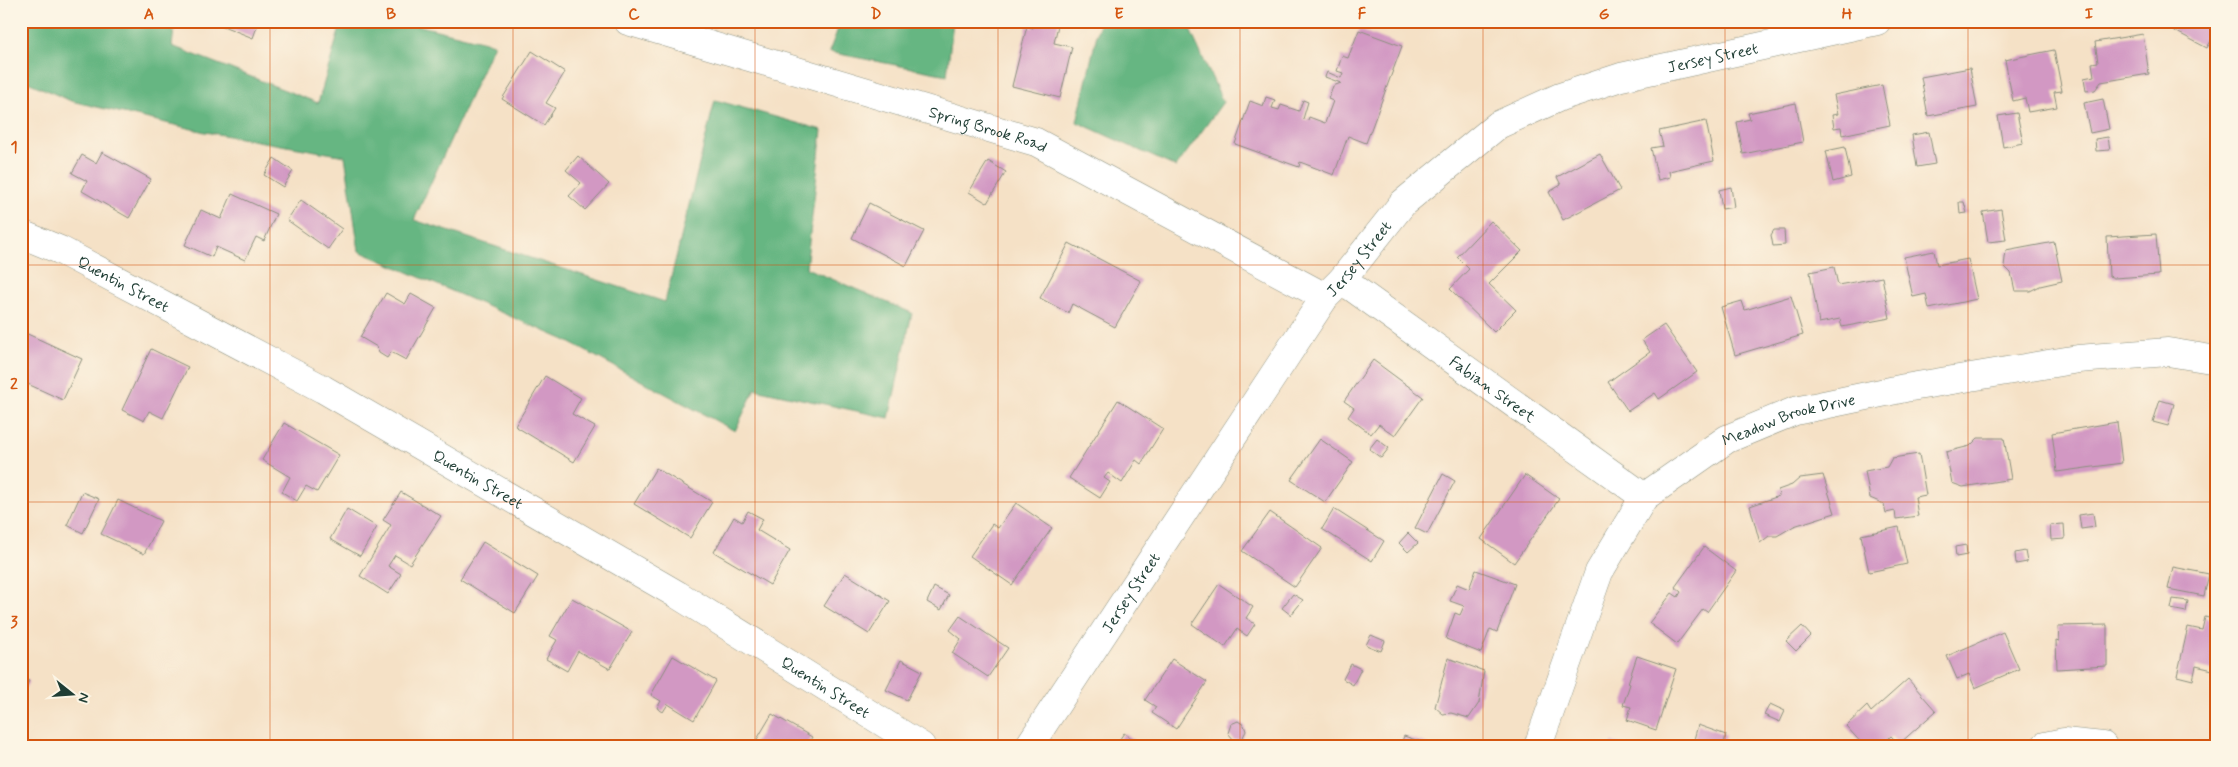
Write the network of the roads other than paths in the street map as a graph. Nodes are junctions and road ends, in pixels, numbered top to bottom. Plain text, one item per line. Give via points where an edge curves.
1 (628, 21) edge
2 (1877, 21) edge
3 (21, 234) edge
4 (1333, 289) junction
5 (2217, 360) edge
6 (1644, 497) junction
7 (921, 746) edge
8 (1030, 746) edge
9 (1538, 746) edge
10 (2045, 746) edge
11 (2103, 746) edge

1 - 4 street, Spring Brook Road via 1036,142
2 - 4 street, Jersey Street via 1621,77 1560,98 1498,125 1403,203
3 - 7 street, Quentin Street via 60,250 323,389 678,596
4 - 6 street, Fabian Street
4 - 8 street, Jersey Street
5 - 6 street, Meadow Brook Drive via 2168,352 2078,359 1905,388 1795,411 1727,439
6 - 9 street, Meadow Brook Drive via 1599,572
10 - 11 street via 2064,742

